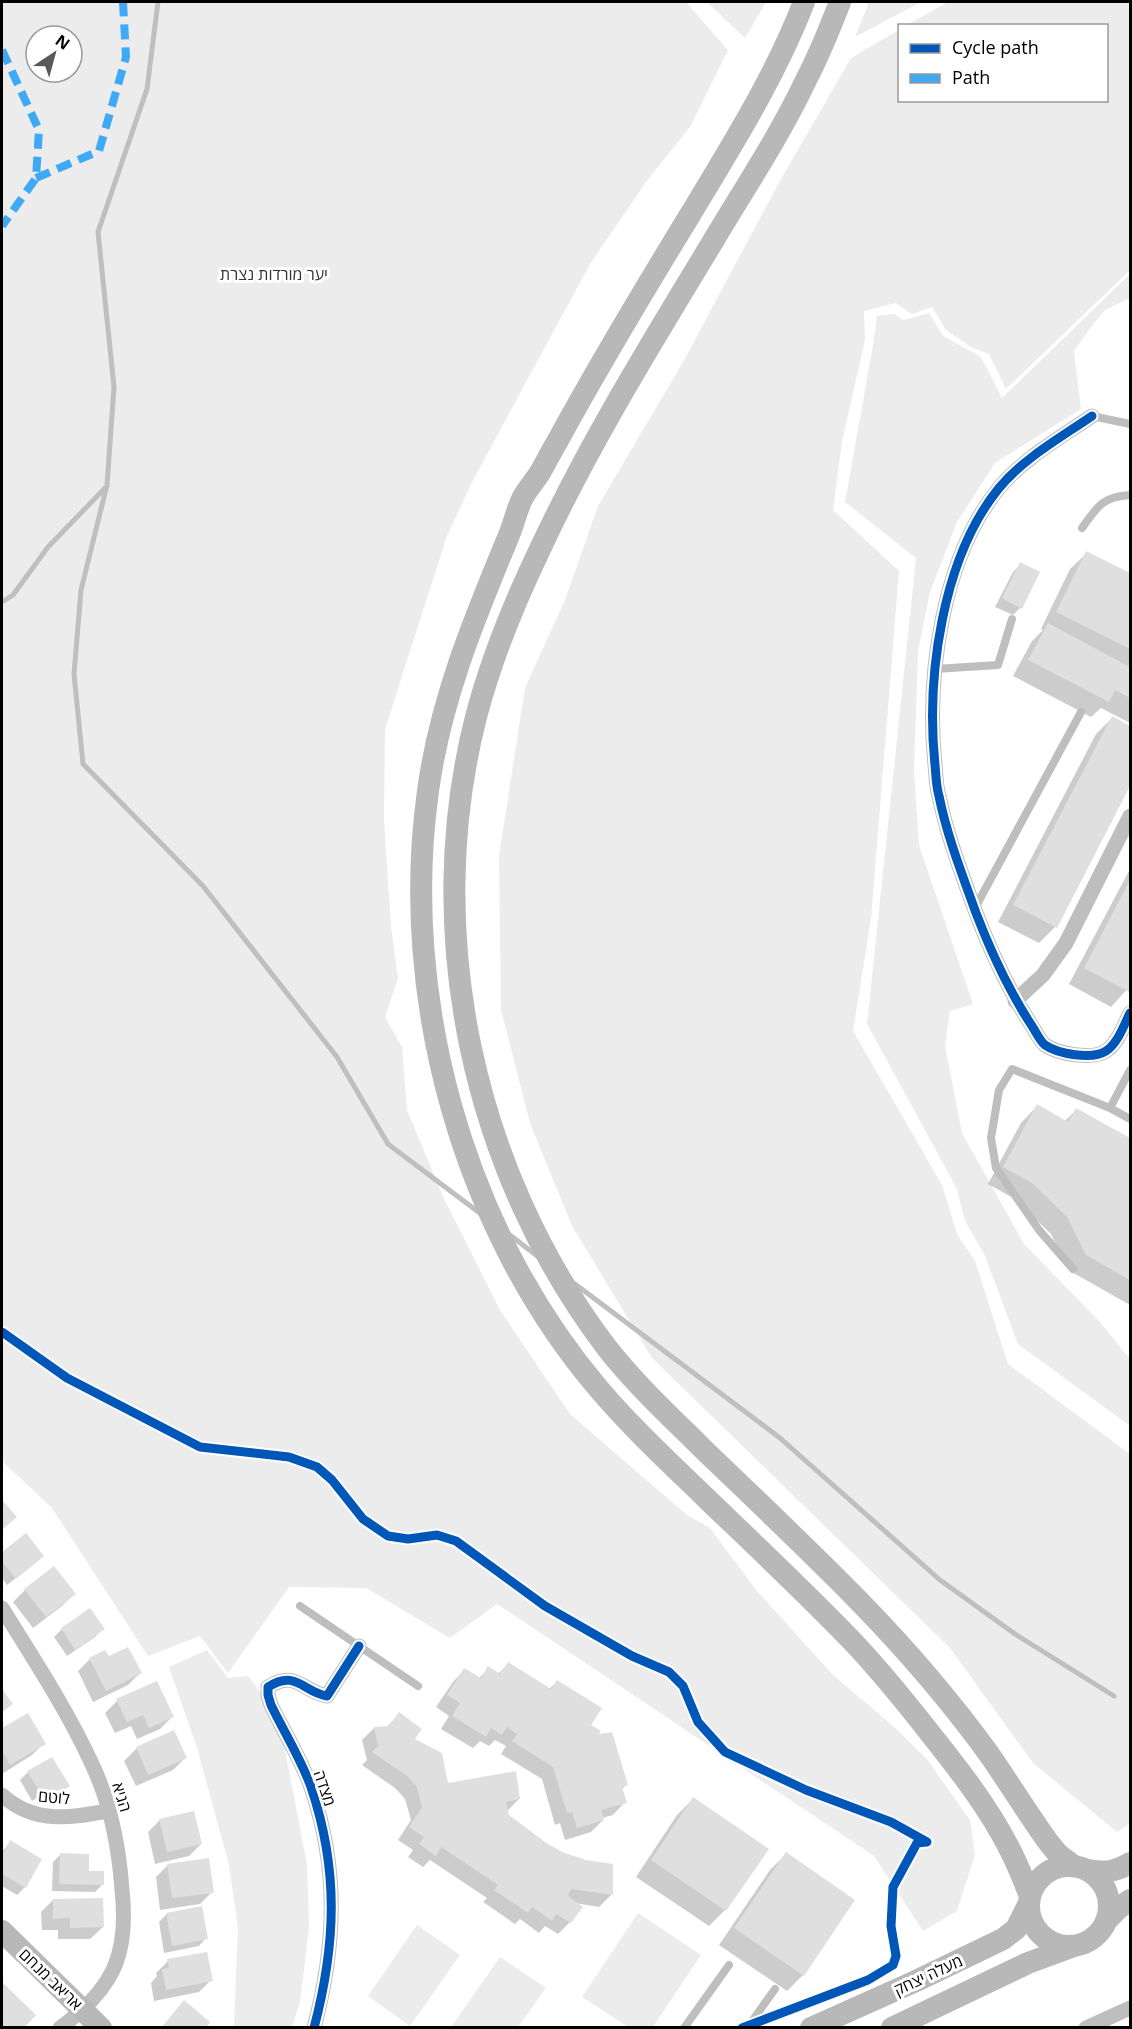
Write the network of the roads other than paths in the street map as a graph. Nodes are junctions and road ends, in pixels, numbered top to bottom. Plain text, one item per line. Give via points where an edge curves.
1 (804, 2) edge
2 (840, 2) edge
3 (1092, 416) joint
4 (1131, 424) edge
5 (1131, 495) edge
6 (1082, 528) dead end
7 (1012, 620) dead end
8 (935, 669) junction
9 (1081, 712) dead end
10 (1131, 816) edge
11 (975, 909) junction
12 (1015, 1001) junction
13 (1131, 1013) edge
14 (1131, 1070) edge
15 (1110, 1108) junction
16 (1131, 1119) edge
17 (1073, 1269) dead end
18 (300, 1606) dead end
19 (2, 1608) edge
20 (359, 1646) junction
21 (418, 1686) dead end
22 (2, 1795) edge
23 (108, 1812) junction
24 (1131, 1863) edge
25 (1081, 1868) junction
26 (1029, 1900) junction
27 (1131, 1900) edge
28 (1106, 1922) junction
29 (2, 1931) edge
30 (1077, 1945) junction
31 (729, 1965) dead end
32 (775, 1989) dead end
33 (1131, 2008) edge
34 (83, 2010) junction
35 (60, 2028) edge
36 (101, 2028) edge
37 (314, 2028) edge
38 (684, 2028) edge
39 (753, 2028) edge
40 (810, 2028) edge
41 (892, 2028) edge
42 (1086, 2028) edge

1 - 26 main road via 759,98 524,495 474,620 445,707 428,794 422,879 428,997 452,1109 486,1204 526,1285 562,1342 621,1414 833,1621 902,1697 961,1772 1001,1833
2 - 25 main road via 788,114 568,490 505,632 477,716 460,798 455,879 460,993 484,1100 516,1192 551,1261 589,1323 645,1391 897,1641 987,1753 1049,1843 1058,1854
3 - 4 lane
3 - 8 street via 1029,459 1000,487 981,513 960,559 943,613
5 - 6 lane via 1113,497 1097,507
7 - 8 lane via 998,665
8 - 11 street via 932,734 938,794 953,851
9 - 11 lane
10 - 12 street via 1066,943 1042,975
11 - 12 street
12 - 13 street via 1044,1044 1064,1053 1086,1056 1105,1052
14 - 15 lane
15 - 16 lane
15 - 17 lane via 1012,1069 999,1090 991,1138 996,1168 1039,1230
18 - 20 lane
19 - 23 street, הגיא via 77,1734
20 - 21 lane
20 - 37 street, מצדה via 327,1696 288,1680 268,1687 271,1705 310,1786 328,1860 332,1922 325,1985
22 - 23 street, לוטם via 27,1812 49,1816 70,1818
23 - 34 street, הגיא via 121,1874 121,1940 109,1978
24 - 25 main road via 1105,1873
25 - 26 main road via 1052,1869 1034,1885
25 - 28 main road via 1098,1877 1105,1887 1109,1898
26 - 30 main road via 1030,1915 1043,1936 1065,1946
26 - 40 main road, מעלה יצחק via 1016,1929 1003,1939
27 - 28 main road
28 - 30 main road via 1089,1941
29 - 34 main road, אריאב מנחם
30 - 41 main road, מעלה יצחק via 1028,1963
31 - 38 lane
32 - 39 lane via 750,2024
33 - 42 street
34 - 35 street, הגיא
34 - 36 main road, אריאב מנחם

